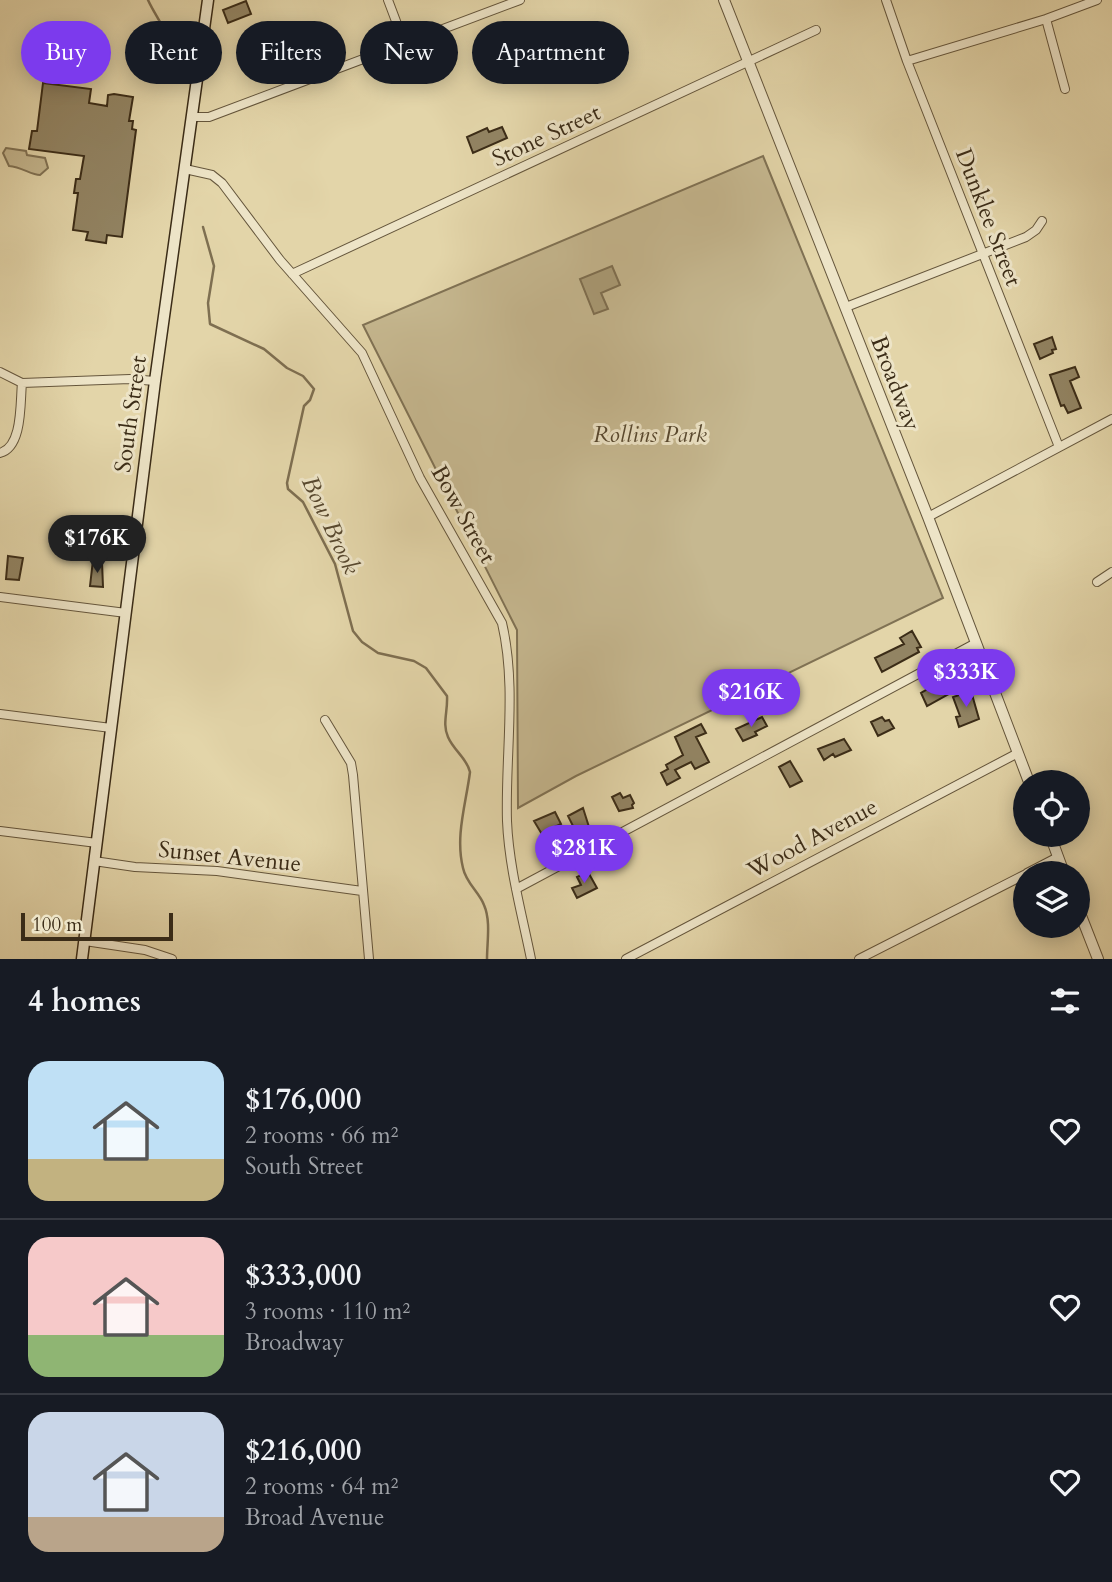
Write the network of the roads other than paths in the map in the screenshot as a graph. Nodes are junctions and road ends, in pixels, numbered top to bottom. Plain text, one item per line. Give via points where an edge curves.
1 (208, 0) edge
2 (388, 0) edge
3 (520, 0) edge
4 (724, 0) edge
5 (886, 0) edge
6 (1097, 0) edge
7 (1046, 19) junction
8 (396, 21) edge
9 (458, 24) edge
10 (816, 30) dead end
11 (749, 61) junction
12 (907, 61) junction
13 (360, 62) edge
14 (1065, 89) dead end
15 (191, 117) junction
16 (185, 169) junction
17 (1042, 221) dead end
18 (982, 253) junction
19 (292, 274) junction
20 (846, 307) junction
21 (0, 372) edge
22 (155, 381) junction
23 (22, 383) junction
24 (1112, 419) edge
25 (1059, 447) junction
26 (0, 453) edge
27 (928, 517) junction
28 (1112, 572) edge
29 (1097, 582) dead end
30 (0, 597) edge
31 (126, 613) junction
32 (976, 643) junction
33 (0, 714) edge
34 (325, 720) dead end
35 (111, 728) junction
36 (1018, 752) junction
37 (1025, 770) edge
38 (0, 831) edge
39 (97, 843) junction
40 (1054, 847) edge
41 (1058, 858) junction
42 (1052, 861) edge
43 (1059, 861) edge
44 (94, 862) junction
45 (1013, 881) edge
46 (516, 890) junction
47 (362, 891) junction
48 (1090, 938) edge
49 (85, 941) junction
50 (82, 959) edge
51 (172, 959) edge
52 (369, 959) edge
53 (531, 959) edge
54 (626, 959) edge
55 (859, 959) edge
56 (1098, 959) edge

1 - 15 main road, South Street
2 - 8 street
3 - 9 street
4 - 11 street, Broadway
5 - 12 street, Dunklee Street
6 - 7 street
7 - 12 street
7 - 14 street
10 - 11 street, Stone Street
11 - 19 street, Stone Street
11 - 20 street, Broadway
12 - 18 street, Dunklee Street
13 - 15 street via 209,117
15 - 16 main road, South Street
16 - 19 street, Bow Street via 212,175 222,183
16 - 22 main road, South Street
17 - 18 street via 1026,237
18 - 20 street
18 - 25 street, Dunklee Street
19 - 46 street, Bow Street via 366,359 399,436 502,623 509,682 508,824
20 - 27 street, Broadway
21 - 23 street
22 - 23 street
22 - 31 main road, South Street
23 - 26 street via 13,443
24 - 25 street
25 - 27 street
27 - 32 street, Broadway
28 - 29 street
30 - 31 street
31 - 35 main road, South Street
32 - 36 street, Broadway
32 - 46 street
33 - 35 street
34 - 47 street via 354,775
35 - 39 main road, South Street
36 - 37 street, Broadway
36 - 54 street, Wood Avenue
38 - 39 street
39 - 44 main road, South Street
40 - 41 street
41 - 42 street
41 - 43 street
44 - 47 street, Sunset Avenue via 217,871
44 - 49 main road, South Street
45 - 55 street
46 - 53 street, Bow Street
47 - 52 street
48 - 56 street
49 - 50 main road, South Street
49 - 51 street

